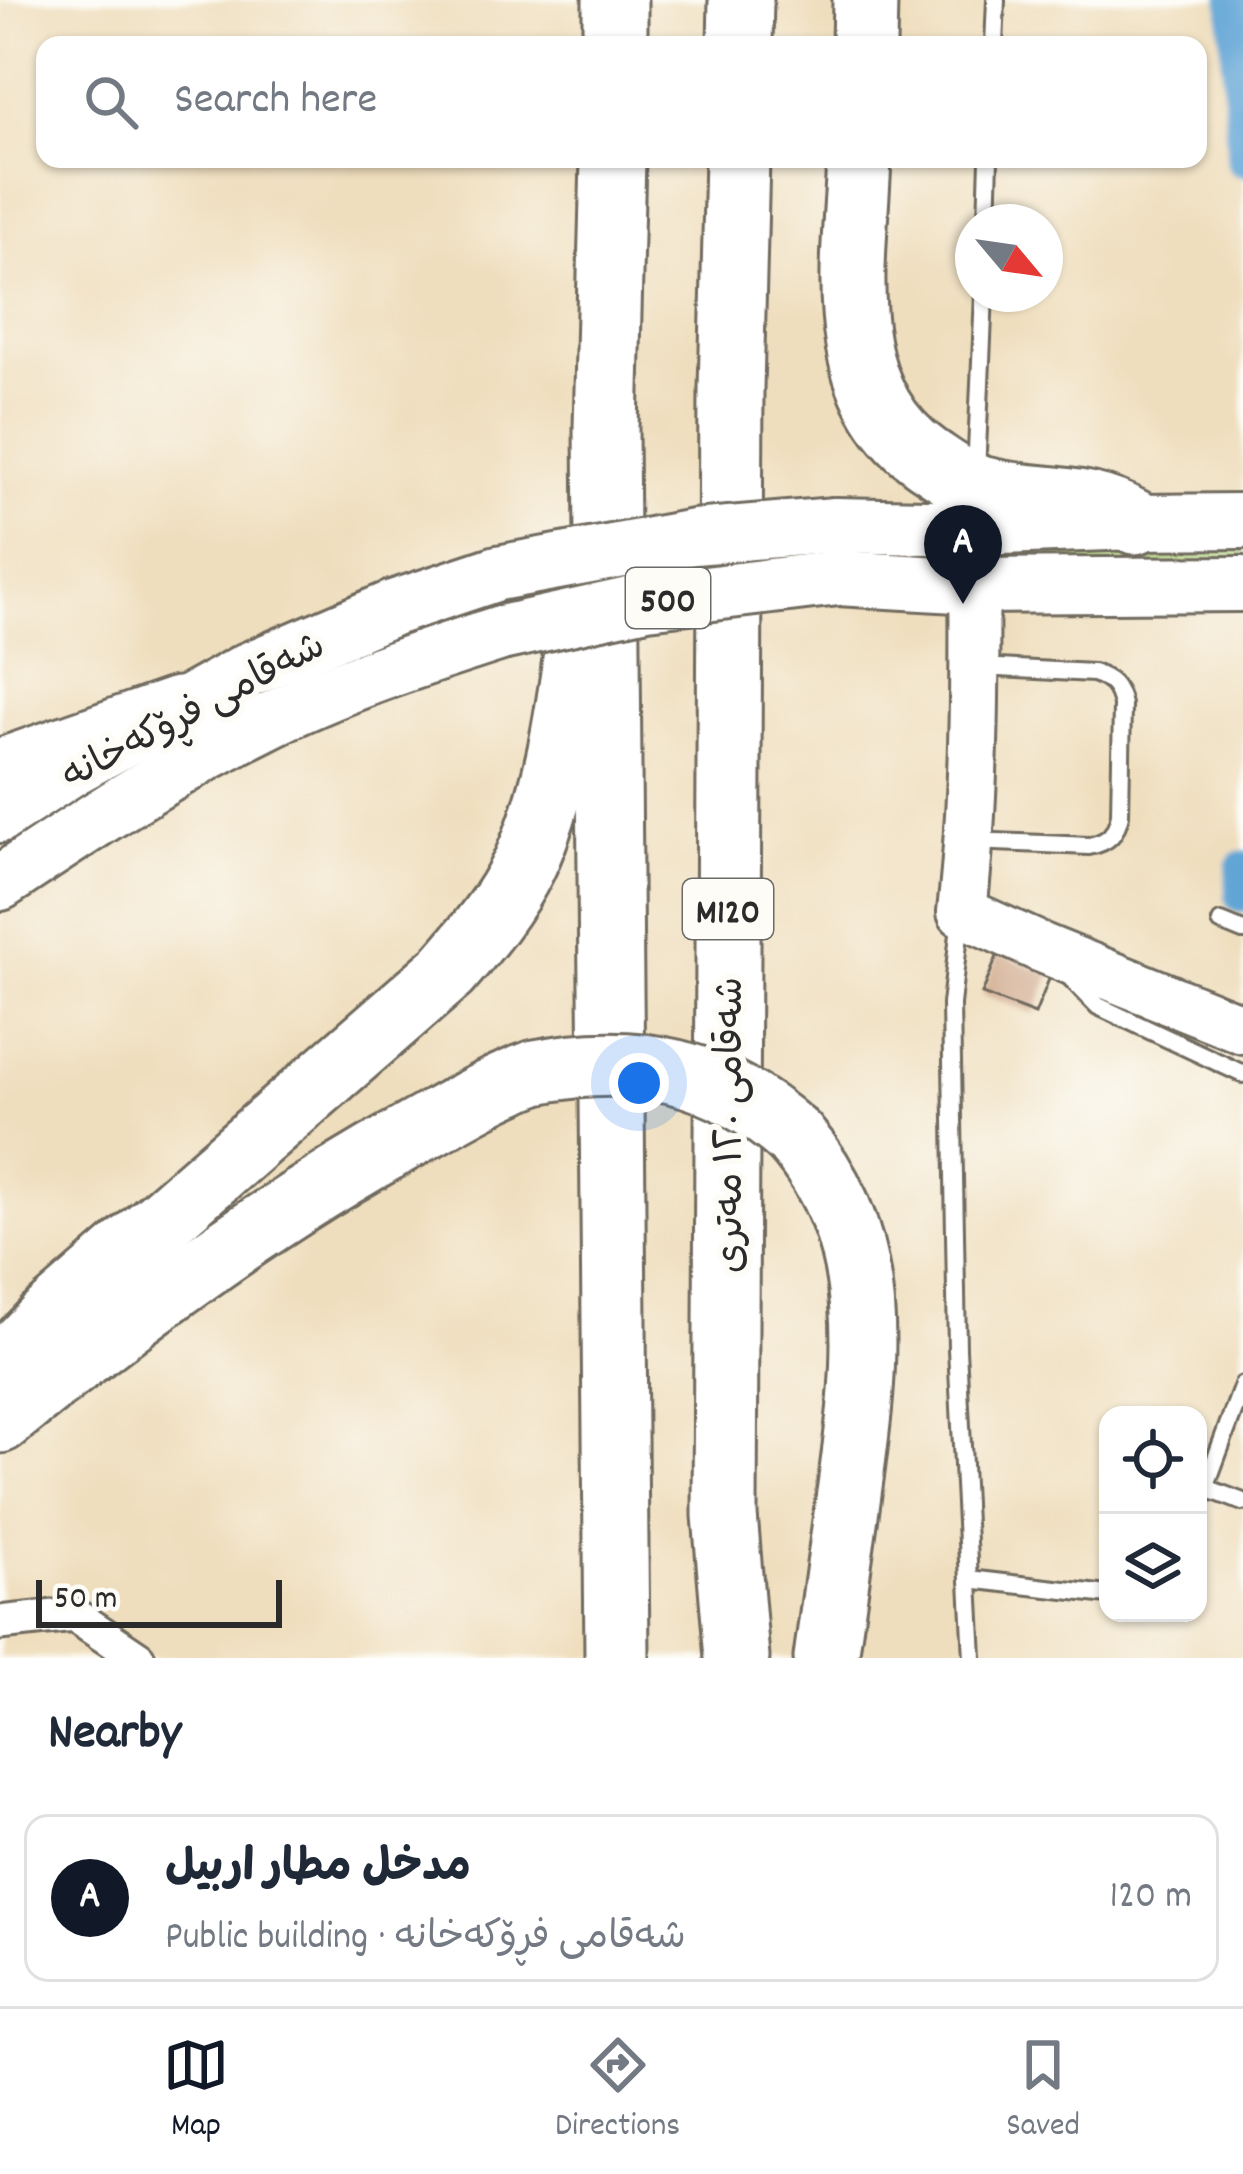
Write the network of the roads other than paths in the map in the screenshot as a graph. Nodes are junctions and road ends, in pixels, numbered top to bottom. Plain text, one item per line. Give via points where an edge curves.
1 (741, 0) edge
2 (866, 0) edge
3 (996, 0) edge
4 (740, 36) edge
5 (864, 36) edge
6 (994, 36) edge
7 (613, 168) edge
8 (737, 168) edge
9 (859, 168) edge
10 (989, 168) edge
11 (988, 204) edge
12 (983, 312) edge
13 (606, 428) junction
14 (975, 507) junction
15 (1243, 521) edge
16 (1136, 522) joint
17 (837, 551) junction
18 (1243, 584) edge
19 (974, 586) junction
20 (974, 667) junction
21 (178, 709) junction
22 (0, 771) edge
23 (0, 814) edge
24 (970, 841) junction
25 (0, 883) edge
26 (962, 913) junction
27 (1221, 922) dead end
28 (1243, 931) edge
29 (1042, 949) junction
30 (1243, 1029) edge
31 (1243, 1074) edge
32 (0, 1369) edge
33 (1243, 1384) edge
34 (0, 1421) edge
35 (1207, 1485) edge
36 (1207, 1488) edge
37 (1243, 1502) edge
38 (969, 1579) junction
39 (1099, 1594) edge
40 (0, 1622) edge
41 (138, 1658) edge
42 (617, 1658) edge
43 (736, 1658) edge
44 (826, 1658) edge
45 (974, 1658) edge

1 - 4 highway
2 - 5 highway
3 - 6 lane
7 - 13 highway
8 - 43 highway, شەقامی ١٢٠ مەتری / M120 via 725,1467
9 - 14 highway via 853,316 866,377 898,431
10 - 11 lane
12 - 14 lane
13 - 32 highway via 570,701 538,830 498,907 448,971
13 - 42 highway
14 - 16 highway via 1097,504
14 - 17 main road, شەقامی فڕۆکەخانە
14 - 19 street
15 - 16 main road
17 - 19 main road, شەقامی فڕۆکەخانە
17 - 21 main road, شەقامی فڕۆکەخانە, bridge via 694,537 498,573 268,661
17 - 25 main road, شەقامی فڕۆکەخانە / 500, bridge via 501,633 403,665 261,724
18 - 19 main road, شەقامی فڕۆکەخانە
19 - 20 street
20 - 24 street
20 - 24 lane via 1108,678 1121,706 1120,814 1105,843 1089,846
21 - 22 highway
21 - 23 main road, شەقامی فڕۆکەخانە
24 - 26 street
26 - 29 street
26 - 38 lane via 951,1004
27 - 28 lane
29 - 30 street
29 - 31 lane via 1098,1006
33 - 35 lane
34 - 44 highway, bridge via 202,1266 372,1157 511,1081 605,1064 674,1070 743,1098 794,1137 817,1164 845,1223 858,1273 863,1387
36 - 37 lane
38 - 39 lane
38 - 45 lane
40 - 41 street via 74,1615

